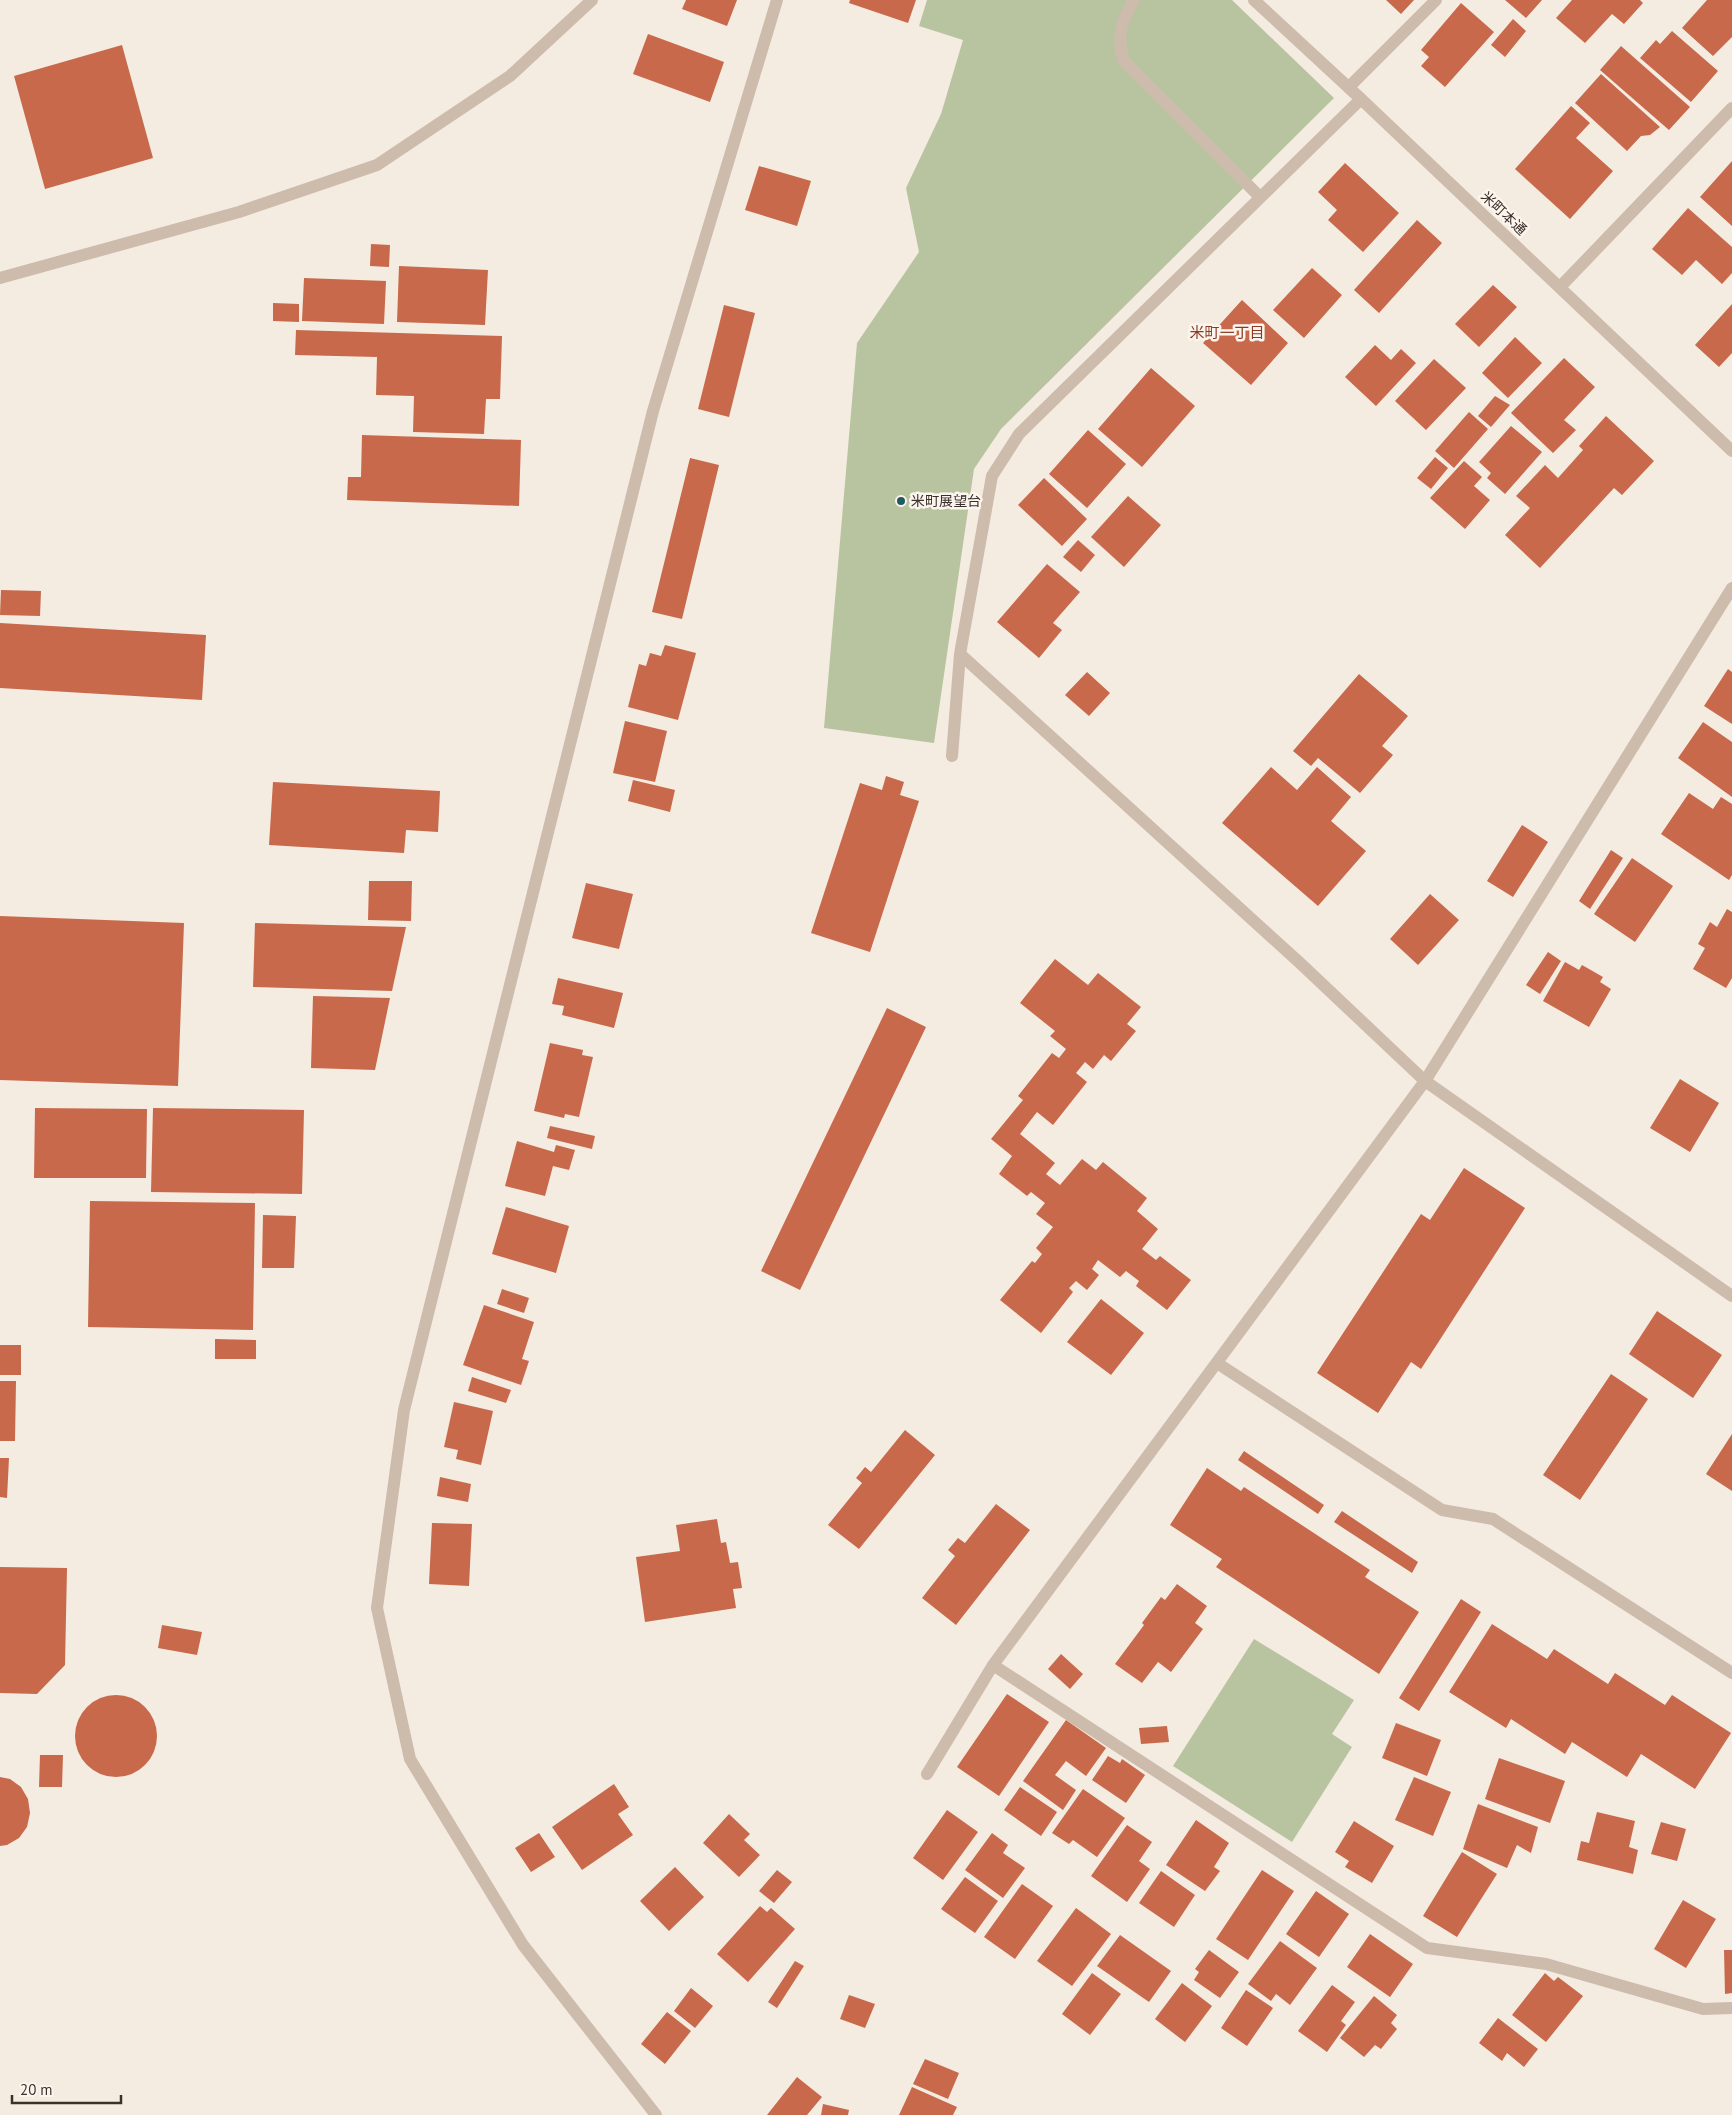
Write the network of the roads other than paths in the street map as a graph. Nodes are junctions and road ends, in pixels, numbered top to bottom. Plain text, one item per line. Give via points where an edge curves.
1 (592, 0) edge
2 (777, 0) edge
3 (1134, 0) edge
4 (1254, 0) edge
5 (1436, 0) edge
6 (1349, 88) junction
7 (1361, 99) junction
8 (1732, 108) edge
9 (1260, 197) junction
10 (0, 278) edge
11 (1560, 287) junction
12 (1732, 451) edge
13 (1732, 588) edge
14 (960, 654) junction
15 (952, 756) dead end
16 (1425, 1080) junction
17 (1732, 1296) edge
18 (1217, 1363) junction
19 (993, 1665) junction
20 (1732, 1673) edge
21 (927, 1774) dead end
22 (1732, 2008) edge
23 (656, 2115) edge

1 - 10 street via 510,76 377,166 239,212
2 - 23 street via 653,412 406,1400 377,1608 410,1759 523,1945
3 - 9 street via 1124,17 1118,40 1123,60
4 - 6 street, 米町本通
5 - 6 street
6 - 7 street, 米町本通
7 - 9 street
7 - 11 street, 米町本通
8 - 11 street
9 - 14 street via 1019,434 992,476
11 - 12 street, 米町本通
13 - 16 street
14 - 15 street
14 - 16 street
16 - 17 street
16 - 18 street
18 - 19 street
18 - 20 street via 1442,1510 1493,1519
19 - 21 street
19 - 22 street via 1427,1948 1546,1964 1703,2009

